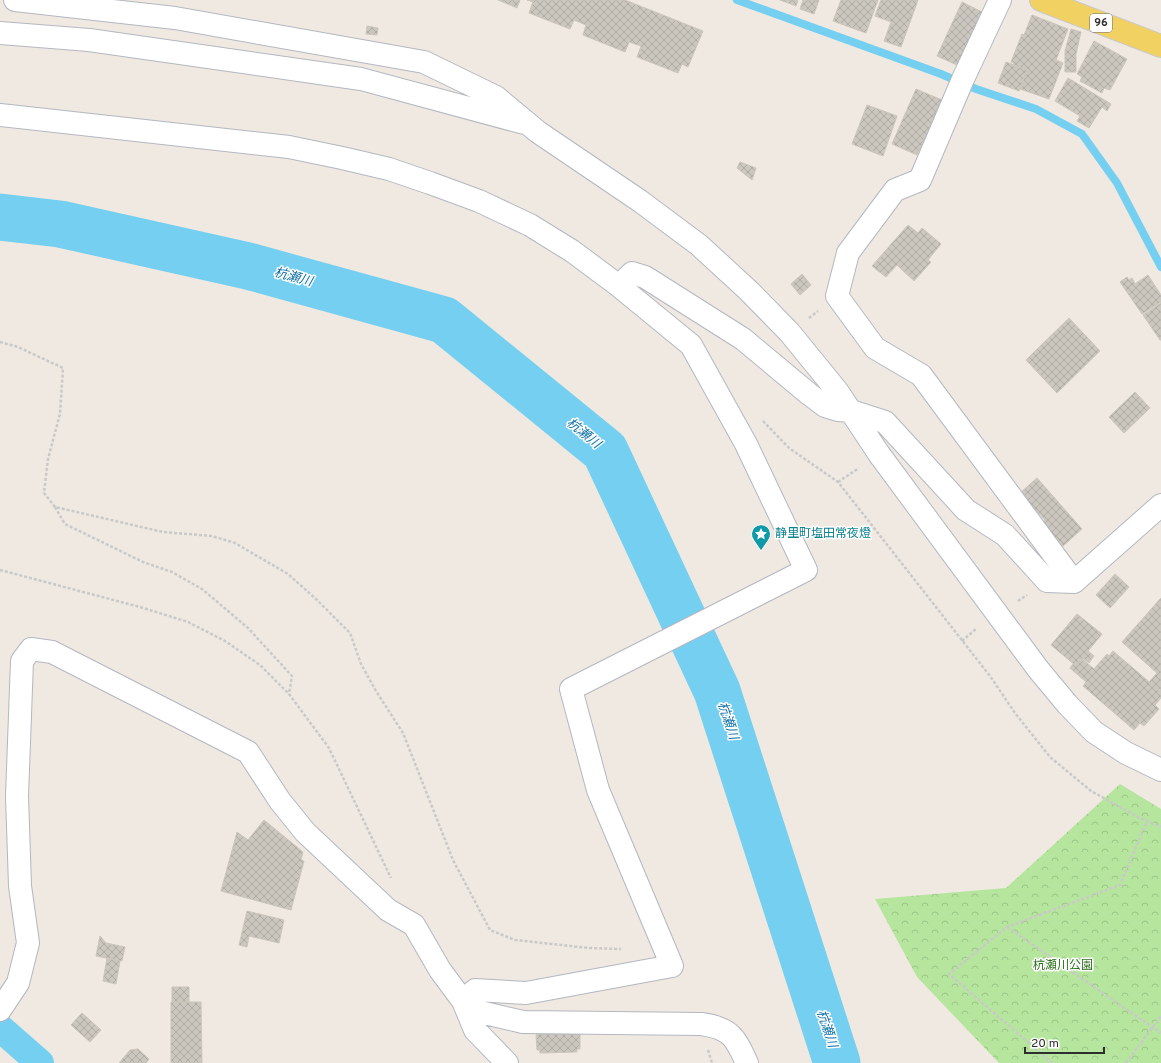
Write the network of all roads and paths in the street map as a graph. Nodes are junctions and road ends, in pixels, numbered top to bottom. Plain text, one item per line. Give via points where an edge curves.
1 (15, 0) edge
2 (1000, 0) edge
3 (1041, 0) edge
4 (0, 33) edge
5 (1161, 46) edge
6 (0, 115) edge
7 (529, 125) junction
8 (619, 286) junction
9 (837, 296) junction
10 (790, 333) junction
11 (0, 342) edge
12 (851, 411) junction
13 (761, 419) dead end
14 (1161, 505) edge
15 (55, 507) junction
16 (0, 570) edge
17 (1047, 581) junction
18 (1074, 582) junction
19 (999, 615) junction
20 (289, 694) junction
21 (1161, 770) edge
22 (1147, 821) junction
23 (1161, 827) edge
24 (393, 882) dead end
25 (1007, 927) junction
26 (626, 949) dead end
27 (463, 1001) junction
28 (1, 1009) edge
29 (1161, 1016) edge
30 (1152, 1028) junction
31 (1161, 1033) edge
32 (507, 1063) edge
33 (747, 1063) edge
34 (1052, 1063) edge
35 (1126, 1063) edge

1 - 7 street via 175,18 424,62 496,97
2 - 9 street via 920,180 895,190 848,253
3 - 5 main road, 96
4 - 7 street via 89,40 361,79
6 - 8 street via 289,147 389,169 479,201 530,225 572,251
7 - 10 street via 640,201 699,246 749,291
8 - 12 street via 632,273 645,277 743,339 825,406
8 - 27 street via 690,345 746,444 806,570 571,689 598,790 672,966 526,993 475,990
9 - 10 path
9 - 18 street via 875,348 921,375
10 - 12 street
11 - 15 path via 18,347 63,368 60,414 48,459 44,493
12 - 17 street via 885,422 966,510 1006,535
12 - 19 street via 879,454
13 - 22 path via 789,448 838,482 1050,757 1091,791
14 - 18 street
15 - 20 path via 65,524 143,562 172,572 202,589 230,611 292,676
15 - 26 path via 163,532 212,536 235,543 288,574 350,633 361,664 403,733 454,860 490,930 515,940
16 - 20 path via 188,622 225,641 260,665
17 - 18 street
17 - 19 path
19 - 21 street via 1043,674 1094,732 1126,753
20 - 24 path via 329,748
22 - 23 path
22 - 25 path via 1120,885
25 - 30 path
25 - 34 path via 949,974
27 - 28 street via 440,970 414,925 388,910 305,832 268,785 248,752 52,652 31,649 22,661 17,796 20,886 28,943 18,983
27 - 32 street via 475,1030
27 - 33 street via 480,1012 523,1022 719,1026 730,1034
29 - 30 path
30 - 31 path
30 - 35 path

